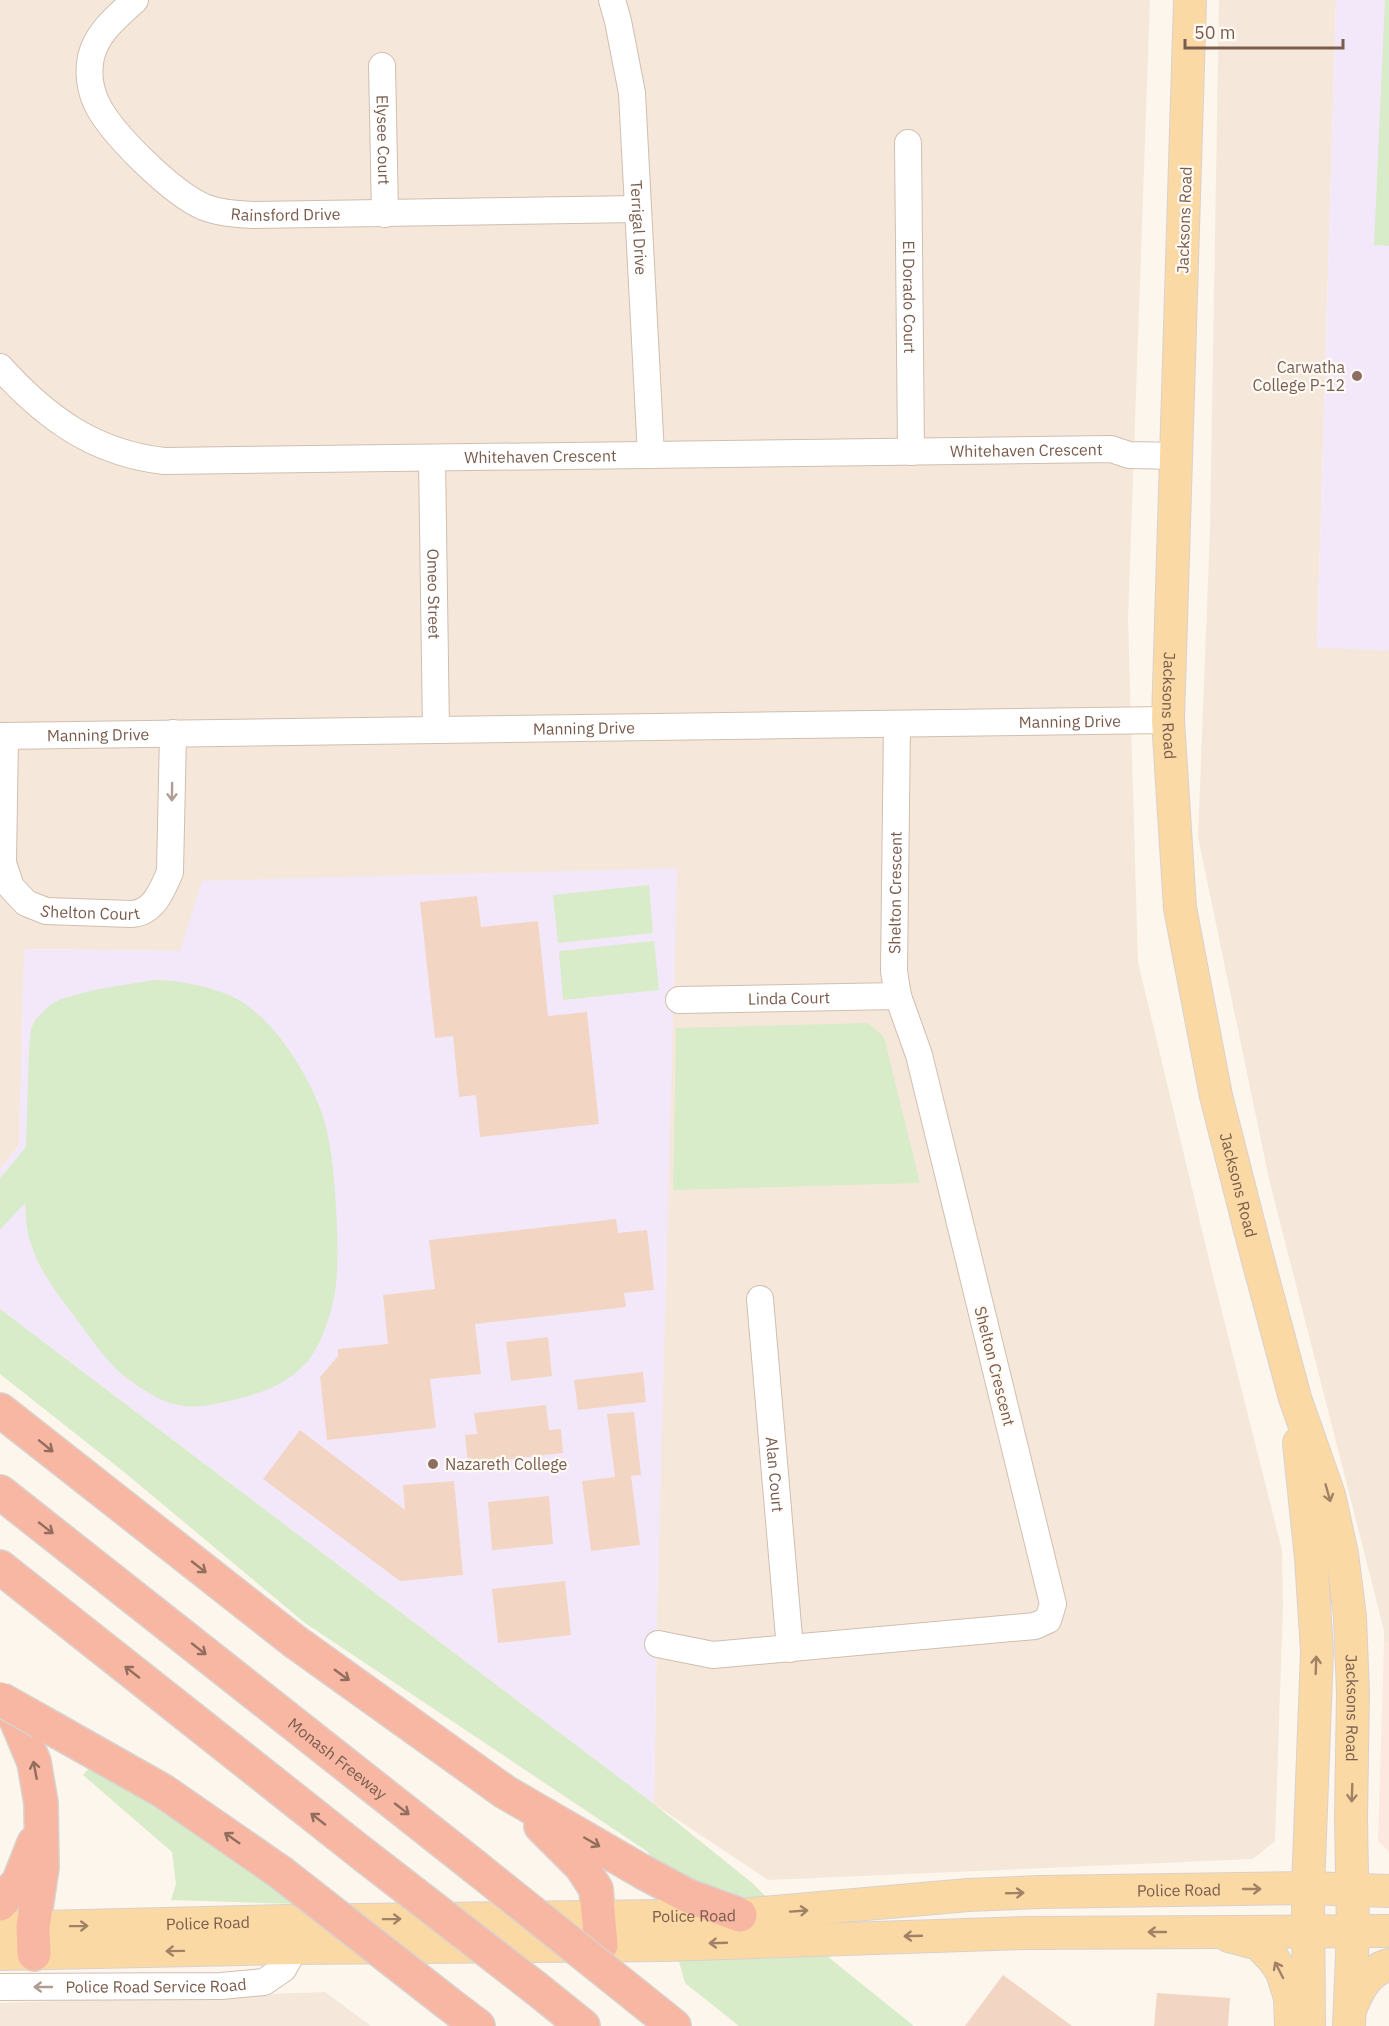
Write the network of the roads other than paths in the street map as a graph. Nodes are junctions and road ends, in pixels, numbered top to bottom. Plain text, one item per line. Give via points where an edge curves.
1 (135, 0) edge
2 (612, 0) edge
3 (1190, 0) edge
4 (382, 66) dead end
5 (908, 143) dead end
6 (638, 209) junction
7 (385, 214) junction
8 (0, 367) edge
9 (1177, 448) junction
10 (911, 452) junction
11 (651, 455) junction
12 (432, 458) junction
13 (1168, 720) junction
14 (897, 723) junction
15 (436, 730) junction
16 (173, 733) junction
17 (3, 736) edge
18 (898, 996) junction
19 (679, 1000) dead end
20 (760, 1299) dead end
21 (1295, 1398) junction
22 (0, 1410) edge
23 (0, 1492) edge
24 (0, 1567) edge
25 (658, 1644) dead end
26 (790, 1649) junction
27 (0, 1698) edge
28 (505, 1792) junction
29 (41, 1803) junction
30 (1308, 1888) junction
31 (1354, 1889) junction
32 (1389, 1891) edge
33 (968, 1895) junction
34 (0, 1904) edge
35 (740, 1915) junction
36 (0, 1928) edge
37 (600, 1930) junction
38 (1309, 1931) junction
39 (1353, 1931) junction
40 (1389, 1931) edge
41 (1216, 1932) junction
42 (1027, 1933) junction
43 (34, 1940) junction
44 (295, 1948) junction
45 (0, 1954) edge
46 (1389, 1965) edge
47 (0, 1987) edge
48 (1349, 2018) edge
49 (478, 2026) edge
50 (583, 2026) edge
51 (674, 2026) edge
52 (1292, 2026) edge
53 (1309, 2026) edge

1 - 7 street, Rainsford Drive via 107,26 97,42 91,57 91,87 109,123 173,189 202,206 233,214
2 - 6 street, Terrigal Drive via 632,93
3 - 9 main road, Jacksons Road
4 - 7 street, Elysee Court
5 - 10 street, El Dorado Court
6 - 7 street, Rainsford Drive
6 - 11 street, Terrigal Drive
8 - 12 street, Whitehaven Crescent via 33,401 71,430 141,458
9 - 10 street, Whitehaven Crescent via 1129,455 1111,449
9 - 13 main road, Jacksons Road
10 - 11 street, Whitehaven Crescent
11 - 12 street, Whitehaven Crescent
12 - 15 street, Omeo Street
13 - 14 street, Manning Drive
13 - 21 main road, Jacksons Road via 1180,908 1216,1096
14 - 15 street, Manning Drive
14 - 18 street, Shelton Crescent via 893,954
15 - 16 street, Manning Drive
16 - 17 street, Manning Drive
16 -> 17 street, Shelton Court via 170,872 162,894 147,908 131,914 46,911 26,903 11,887 3,863
18 - 19 street, Linda Court
18 - 26 street, Shelton Crescent via 919,1055 1053,1604 1048,1620 1035,1626
20 - 26 street, Alan Court
30 -> 21 main road, Jacksons Road via 1317,1651
21 -> 31 main road, Jacksons Road via 1329,1495 1350,1617
22 -> 28 highway via 294,1641
23 -> 51 highway, Monash Freeway, bridge
50 -> 24 highway, bridge
25 - 26 street, Shelton Crescent via 713,1655
29 -> 27 highway via 34,1762 16,1719
49 -> 27 highway, bridge via 280,1872 163,1791
28 -> 35 highway via 688,1896
28 - 37 highway via 581,1866 596,1889
29 - 34 highway via 33,1847 19,1881
29 - 43 highway via 42,1867
30 - 31 main road, Police Road
33 -> 30 main road, Police Road
30 - 38 main road, Jacksons Road
31 - 32 main road, Police Road
31 - 39 main road, Jacksons Road
35 -> 33 main road, Police Road
33 - 42 main road via 951,1906 953,1919 990,1921
35 - 37 main road, Police Road
36 - 43 main road, Police Road
42 -> 37 main road, Police Road via 664,1945
43 -> 37 main road, Police Road
37 - 44 main road, Police Road
38 - 39 main road, Police Road
38 - 41 main road, Police Road
38 - 53 main road, Jacksons Road
39 - 40 main road, Police Road
39 - 48 main road, Jacksons Road
41 -> 42 main road, Police Road
52 -> 41 main road via 1290,1998 1274,1960 1259,1944
44 -> 43 main road, Police Road
43 - 45 main road, Police Road
44 -> 47 street, Police Road Service Road via 283,1969 264,1982 221,1986
46 - 48 main road via 1361,1984

